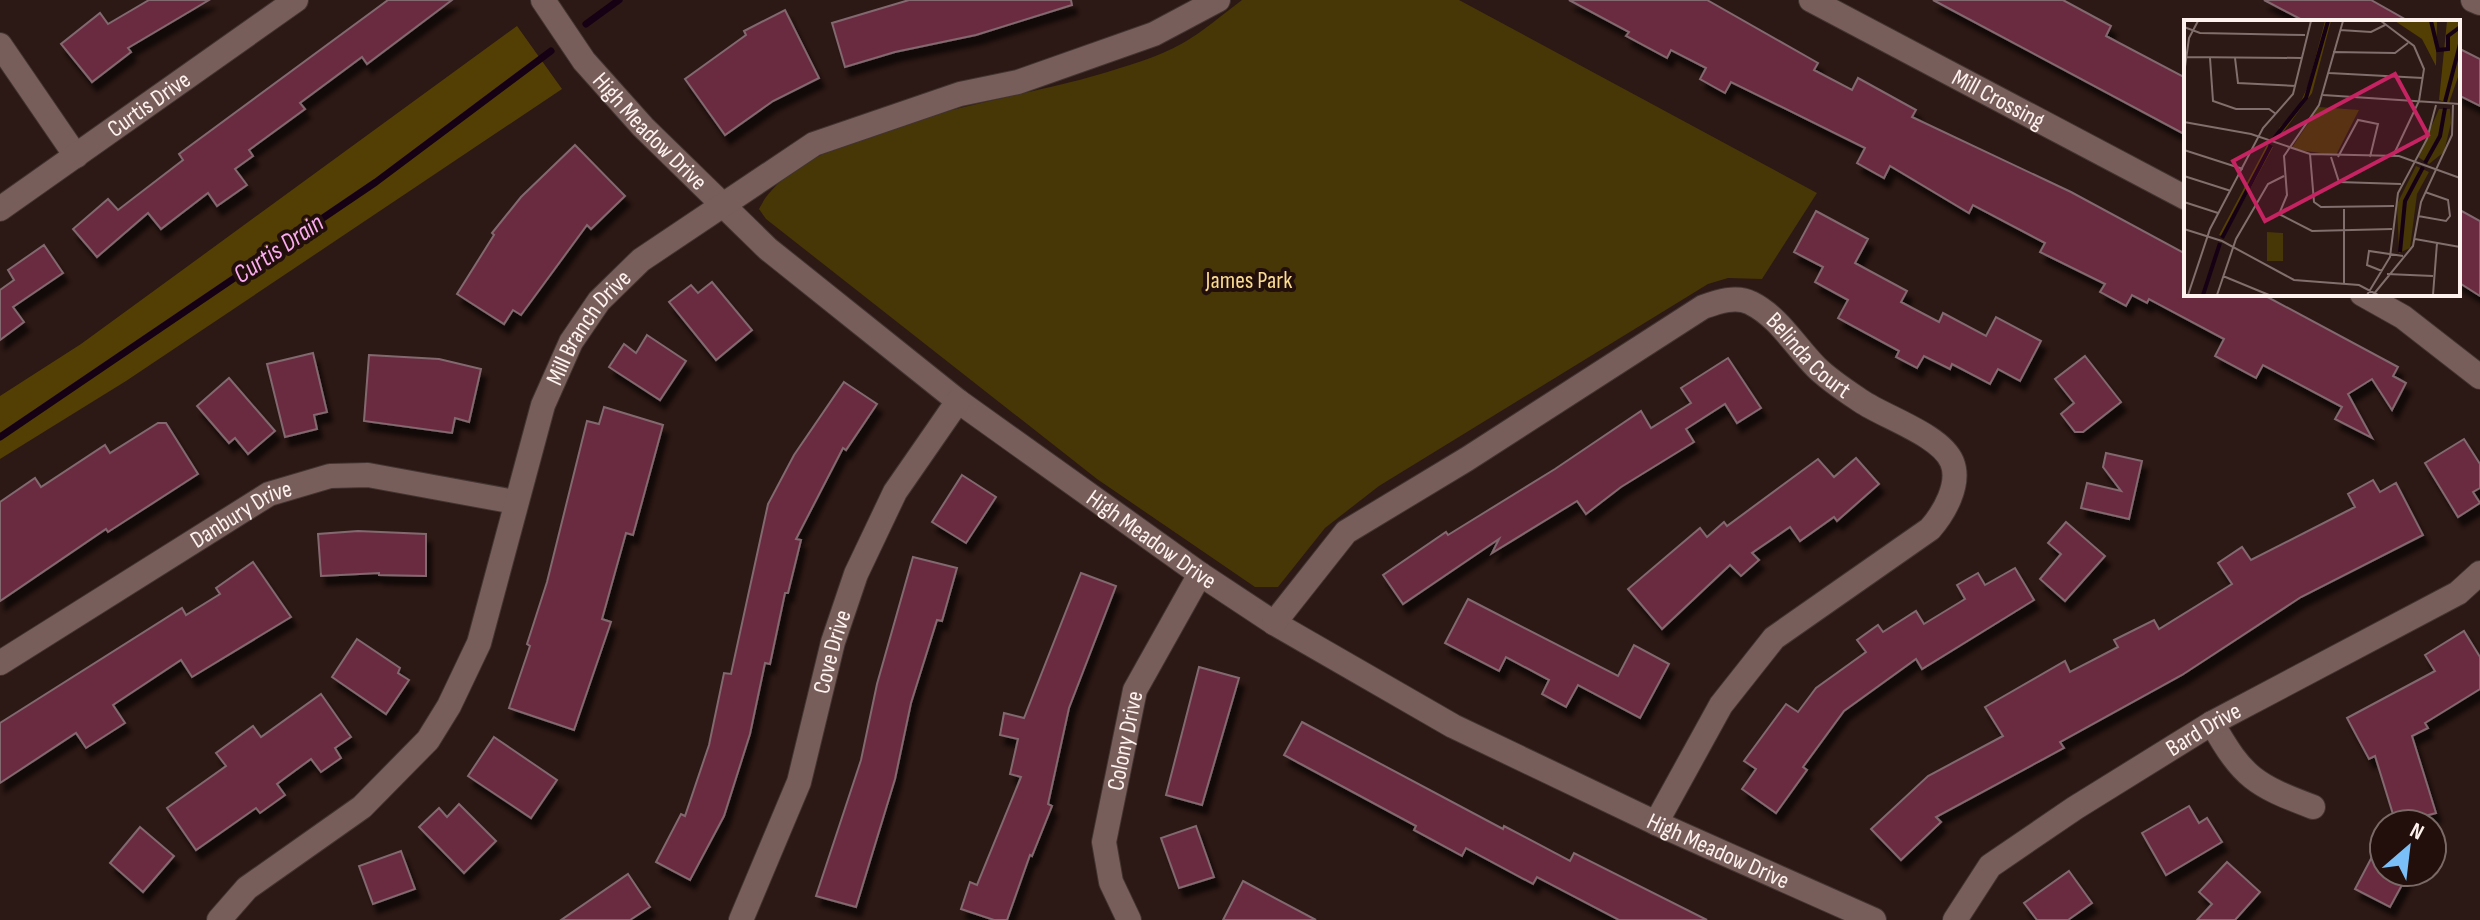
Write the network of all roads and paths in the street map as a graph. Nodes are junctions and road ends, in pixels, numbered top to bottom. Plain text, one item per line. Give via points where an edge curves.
1 (296, 0) edge
2 (543, 0) edge
3 (1218, 0) edge
4 (1811, 0) edge
5 (2473, 0) edge
6 (2480, 3) edge
7 (0, 45) edge
8 (76, 156) junction
9 (2184, 197) edge
10 (722, 207) junction
11 (0, 209) edge
12 (2366, 296) edge
13 (2480, 377) edge
14 (958, 401) junction
15 (515, 502) junction
16 (2480, 573) edge
17 (1200, 574) junction
18 (1274, 623) junction
19 (0, 663) edge
20 (2212, 723) junction
21 (2313, 807) dead end
22 (1656, 823) junction
23 (219, 920) edge
24 (741, 920) edge
25 (1129, 920) edge
26 (1874, 920) edge
27 (1955, 920) edge

1 - 8 street, Curtis Drive
2 - 10 street, High Meadow Drive via 584,61
3 - 10 street, Mill Branch Drive via 1154,34 814,144
4 - 9 street, Mill Crossing
5 - 6 street
7 - 8 street
8 - 11 street, Curtis Drive
10 - 14 street, High Meadow Drive
10 - 15 street, Mill Branch Drive via 641,260 599,301 571,342 543,405
12 - 13 street via 2403,317
14 - 17 street, High Meadow Drive
14 - 24 street, Cove Drive via 895,492 856,574 833,642 799,782
15 - 19 street, Danbury Drive via 368,475 330,476 269,494
15 - 23 street, Mill Branch Drive via 479,643 428,740 362,807 247,888
16 - 20 street, Bard Drive via 2458,593
17 - 18 street, High Meadow Drive
17 - 25 street, Colony Drive via 1135,690 1104,842 1111,882
18 - 22 street, High Meadow Drive via 1453,726
18 - 22 street, Belinda Court via 1346,532 1703,307 1723,300 1749,302 1862,402 1935,443 1952,460 1954,475 1945,511 1930,529 1774,638 1721,705
20 - 21 street via 2230,755 2261,787
20 - 27 street, Bard Drive via 1990,866
22 - 26 street, High Meadow Drive

